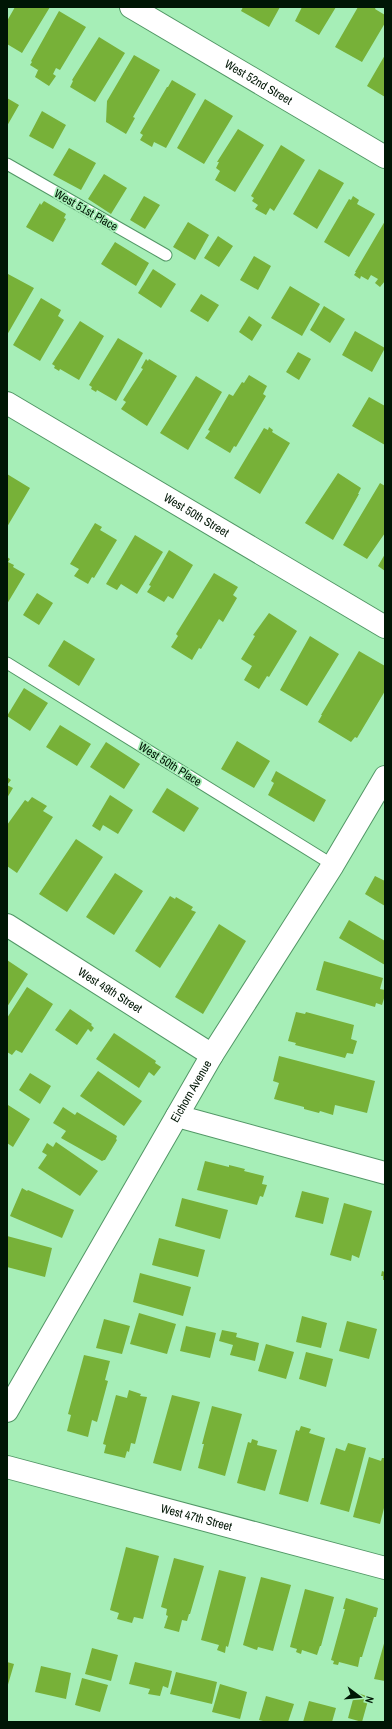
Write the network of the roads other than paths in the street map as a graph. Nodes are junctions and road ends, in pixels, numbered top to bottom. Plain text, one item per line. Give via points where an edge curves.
1 (131, 7) edge
2 (385, 157) edge
3 (7, 164) edge
4 (166, 255) dead end
5 (7, 403) edge
6 (385, 626) edge
7 (7, 663) edge
8 (385, 777) edge
9 (332, 866) junction
10 (7, 925) edge
11 (212, 1055) junction
12 (177, 1116) junction
13 (385, 1172) edge
14 (7, 1411) edge
15 (7, 1467) edge
16 (385, 1568) edge

1 - 2 street, West 52nd Street
3 - 4 lane, West 51st Place
5 - 6 street, West 50th Street
7 - 9 lane, West 50th Place
8 - 9 street, Eichorn Avenue
9 - 11 street, Eichorn Avenue
10 - 11 street, West 49th Street
11 - 12 street, Eichorn Avenue
12 - 13 street
12 - 14 street, Eichorn Avenue
15 - 16 street, West 47th Street

